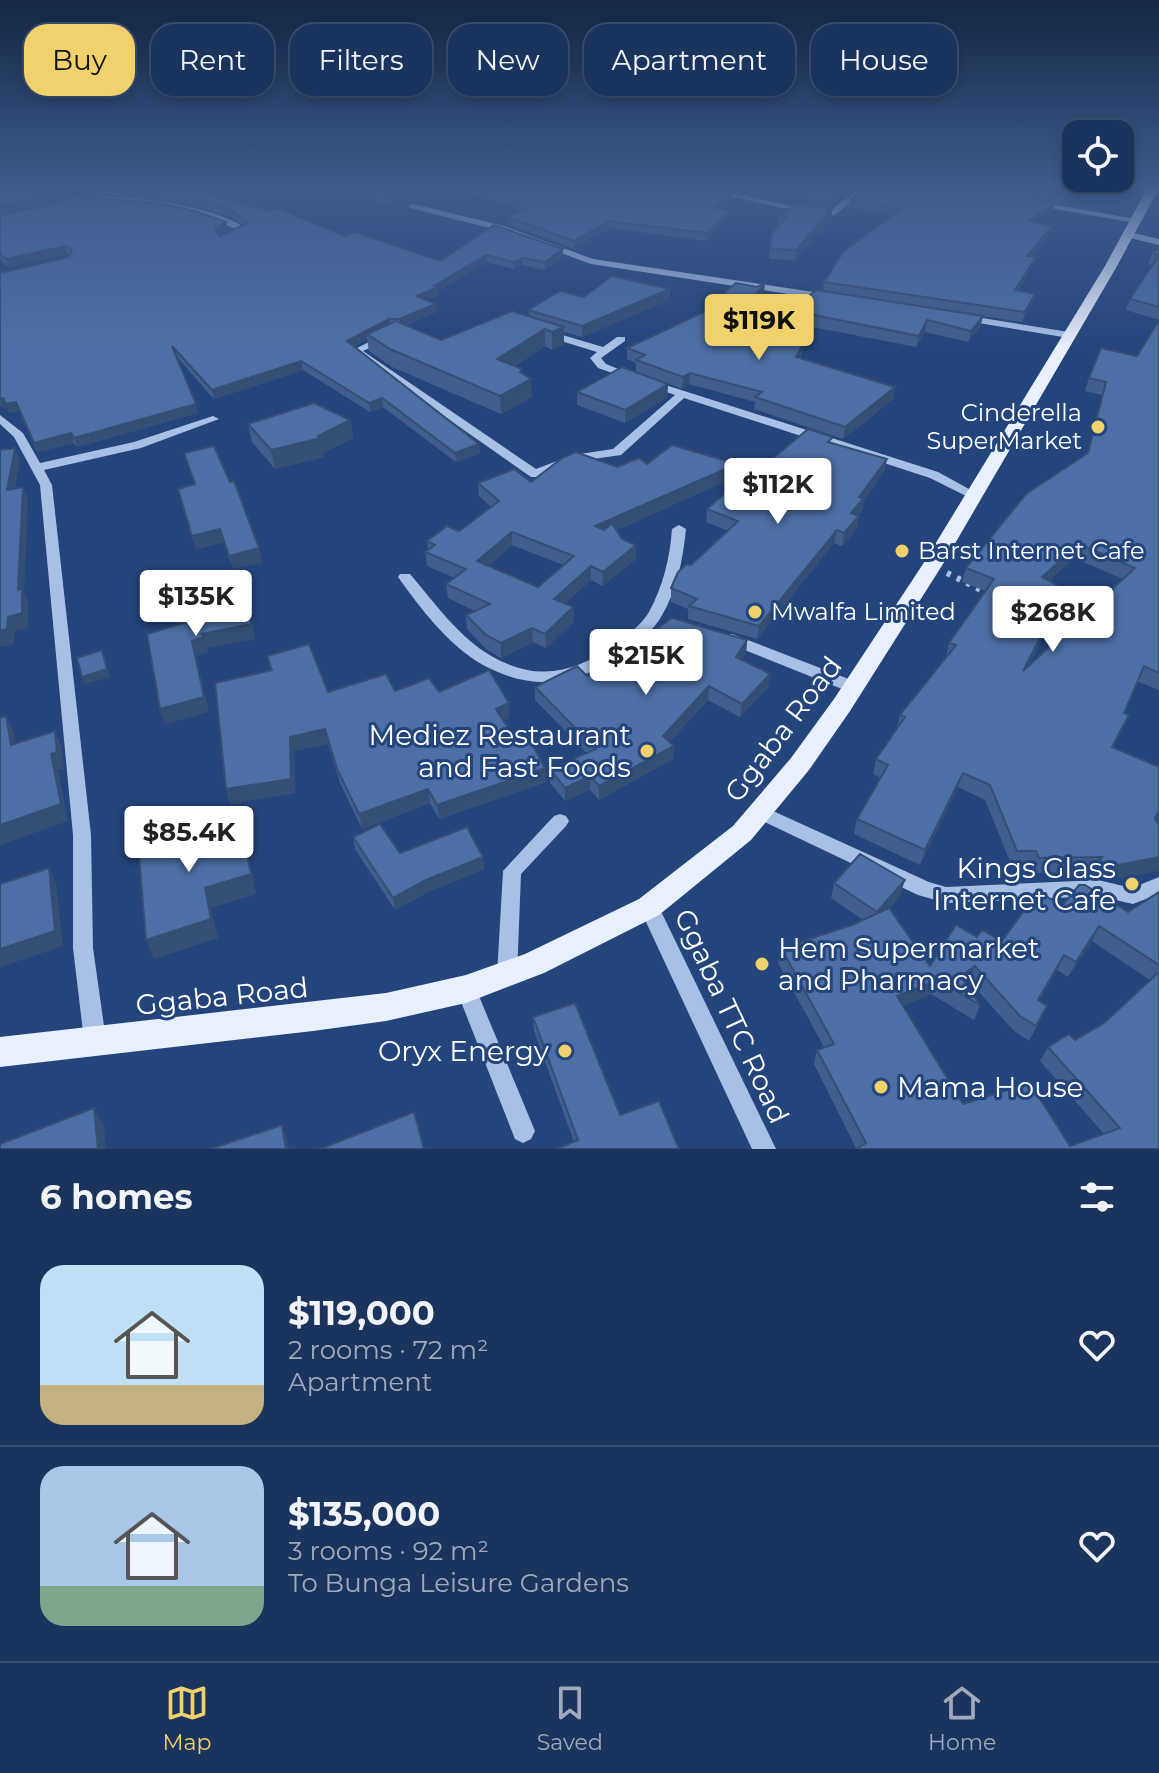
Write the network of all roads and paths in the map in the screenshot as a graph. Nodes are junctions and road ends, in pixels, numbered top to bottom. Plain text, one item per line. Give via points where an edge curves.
1 (535, 241) edge
2 (1125, 241) edge
3 (836, 298) edge
4 (945, 316) edge
5 (539, 331) edge
6 (395, 332) edge
7 (1069, 335) junction
8 (621, 339) dead end
9 (606, 351) junction
10 (681, 395) junction
11 (0, 418) edge
12 (213, 419) dead end
13 (39, 467) junction
14 (974, 495) junction
15 (679, 529) dead end
16 (933, 564) junction
17 (405, 577) dead end
18 (1004, 601) edge
19 (1032, 613) edge
20 (713, 633) edge
21 (1086, 636) edge
22 (853, 687) junction
23 (760, 812) junction
24 (560, 821) dead end
25 (1159, 885) edge
26 (649, 907) junction
27 (507, 975) junction
28 (466, 989) junction
29 (95, 1040) junction
30 (0, 1052) edge
31 (523, 1131) dead end
32 (764, 1149) edge

1 - 3 street via 591,261
2 - 7 main road, Ggaba Road
4 - 7 street
5 - 9 street
6 - 10 street via 356,351 535,474 577,458 617,452
7 - 14 main road, Ggaba Road
8 - 9 street
9 - 10 street via 595,358 602,366
10 - 14 street via 934,475
11 - 13 street via 19,435
12 - 13 street via 137,445
13 - 29 street via 46,485 82,835 83,948
14 - 16 main road, Ggaba Road
15 - 17 street via 661,619 583,671 554,677 500,669 474,654 453,637
16 - 18 path
16 - 22 main road, Ggaba Road
19 - 21 path
20 - 22 street
22 - 23 main road, Ggaba Road
23 - 25 street via 946,895 1098,888 1133,896
23 - 26 main road, Ggaba Road
24 - 27 street via 512,871
26 - 27 main road, Ggaba Road
26 - 32 street, Ggaba TTC Road
27 - 28 main road, Ggaba Road
28 - 29 main road, Ggaba Road via 386,1007
28 - 31 street
29 - 30 main road, Ggaba Road

